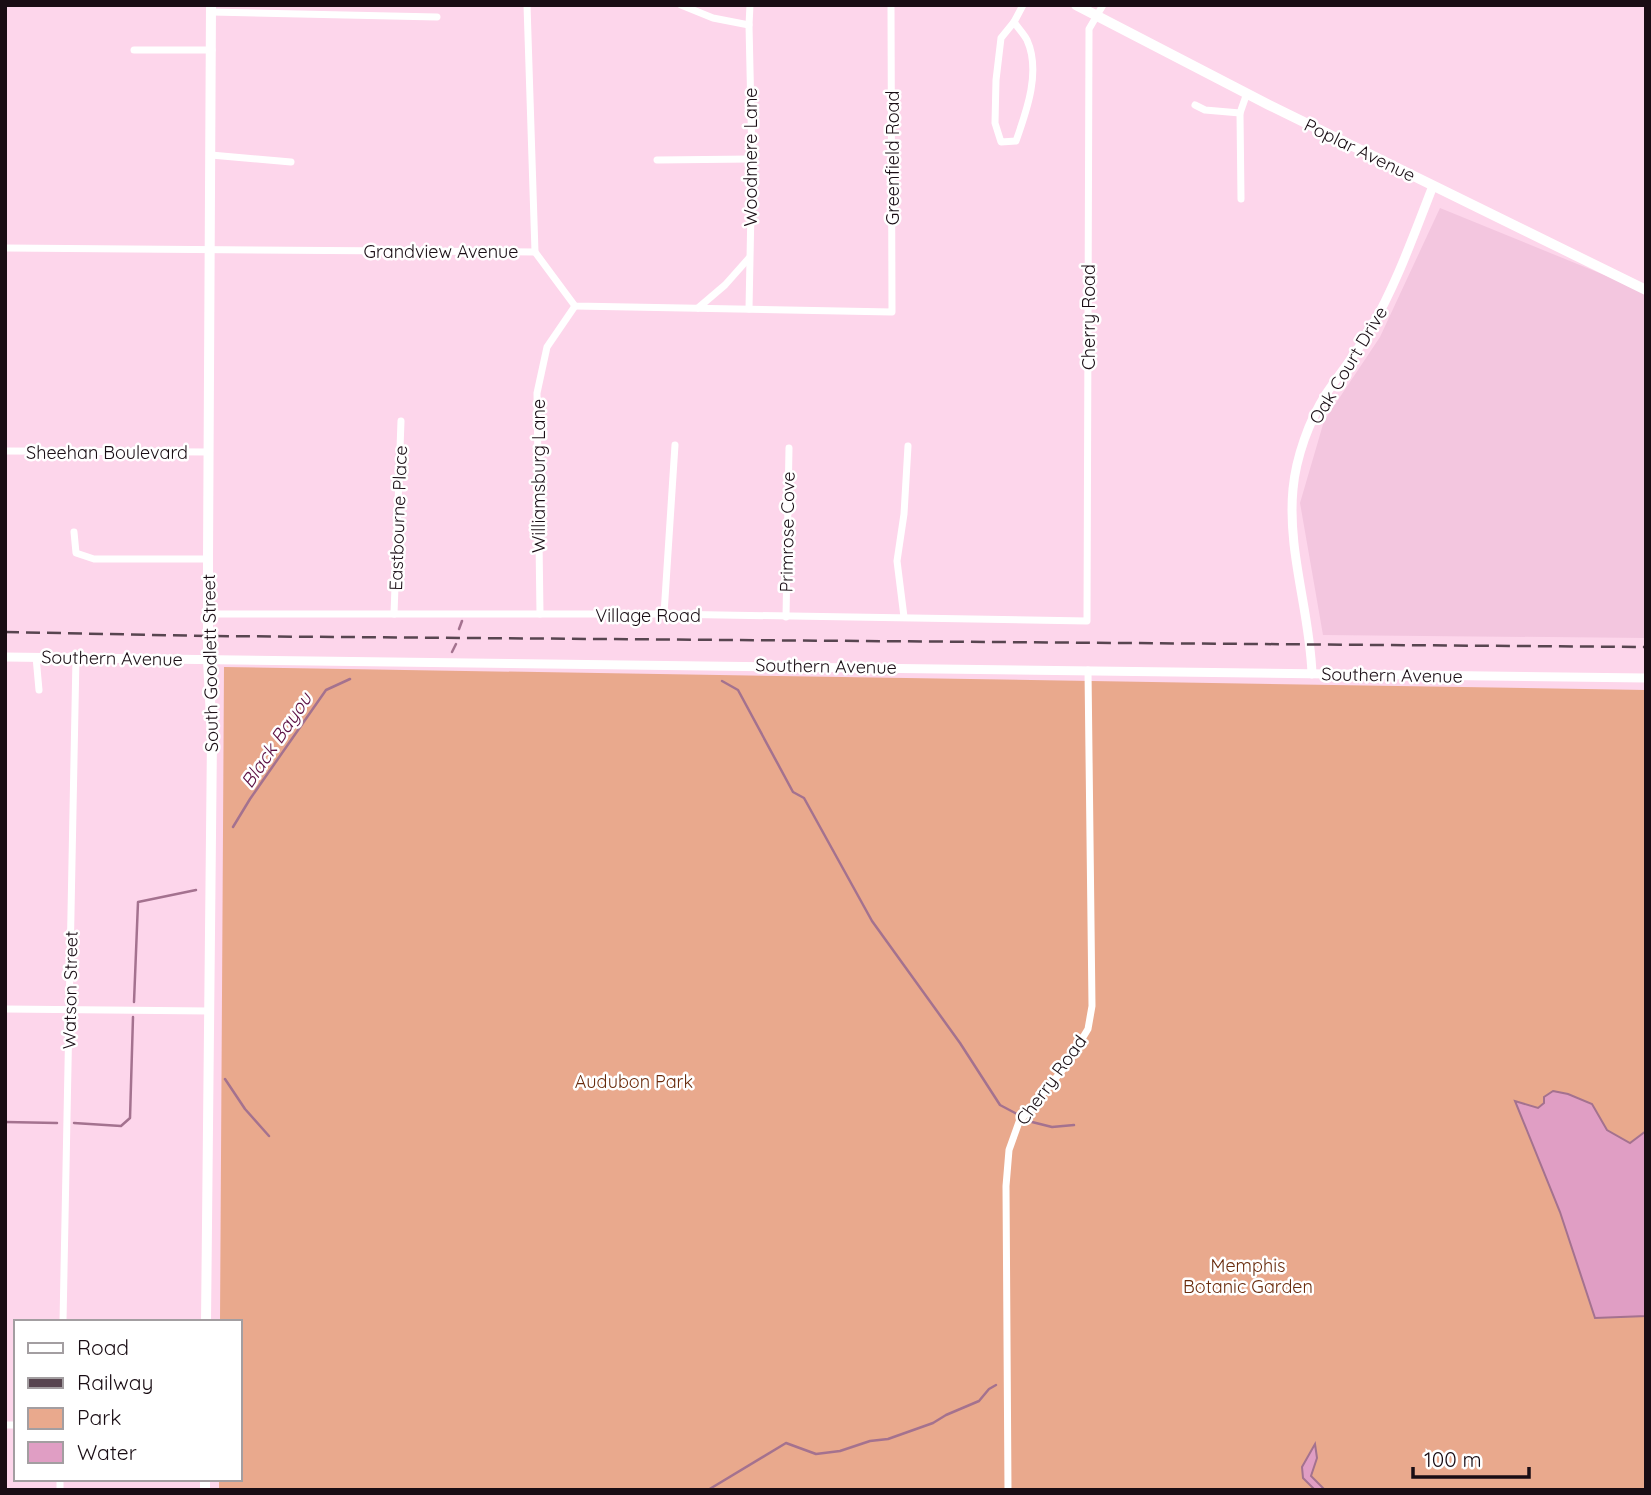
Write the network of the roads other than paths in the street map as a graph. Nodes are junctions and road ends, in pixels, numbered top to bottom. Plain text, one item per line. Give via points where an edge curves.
1 (527, 5) edge
2 (681, 5) edge
3 (750, 5) edge
4 (891, 5) edge
5 (1023, 5) edge
6 (1076, 5) edge
7 (211, 8) edge
8 (1100, 10) edge
9 (437, 17) dead end
10 (1014, 22) junction
11 (749, 25) junction
12 (134, 50) dead end
13 (212, 50) junction
14 (1247, 93) junction
15 (1195, 105) dead end
16 (1240, 113) junction
17 (211, 155) junction
18 (752, 159) junction
19 (657, 160) dead end
20 (291, 162) dead end
21 (1433, 186) junction
22 (1241, 200) dead end
23 (5, 248) edge
24 (209, 249) junction
25 (536, 252) junction
26 (750, 258) junction
27 (1646, 290) edge
28 (575, 306) junction
29 (698, 308) junction
30 (749, 309) junction
31 (401, 421) dead end
32 (675, 445) dead end
33 (908, 446) dead end
34 (789, 448) dead end
35 (5, 451) edge
36 (209, 452) junction
37 (74, 532) dead end
38 (208, 559) junction
39 (208, 614) junction
40 (394, 614) junction
41 (540, 614) junction
42 (664, 614) junction
43 (786, 617) junction
44 (904, 617) junction
45 (1087, 621) joint
46 (5, 657) edge
47 (36, 657) junction
48 (76, 657) junction
49 (208, 660) junction
50 (1088, 670) junction
51 (1312, 674) junction
52 (1646, 678) edge
53 (39, 690) dead end
54 (5, 1009) edge
55 (70, 1011) junction
56 (209, 1012) junction
57 (63, 1320) edge
58 (206, 1320) edge
59 (1008, 1490) edge

1 - 25 street
2 - 11 street
3 - 11 street, Woodmere Lane
4 - 30 street, Greenfield Road via 892,312
5 - 10 street
6 - 8 main road, Poplar Avenue
7 - 9 street
7 - 13 main road, South Goodlett Street
8 - 14 main road, Poplar Avenue
8 - 45 street, Cherry Road via 1089,29
10 - 10 street via 1001,38 996,80 995,123 1001,142 1016,141 1028,107 1033,66 1027,40
11 - 18 street, Woodmere Lane
12 - 13 street
13 - 17 main road, South Goodlett Street
14 - 16 street
14 - 21 main road, Poplar Avenue
15 - 16 street
16 - 22 street
17 - 20 street
17 - 24 main road, South Goodlett Street
18 - 19 street
18 - 26 street, Woodmere Lane
21 - 27 main road, Poplar Avenue
21 - 51 street, Oak Court Drive via 1384,303 1324,397 1303,442 1292,516
23 - 24 street, Grandview Avenue
24 - 25 street, Grandview Avenue
24 - 36 main road, South Goodlett Street
25 - 28 street, Grandview Avenue
26 - 29 street
26 - 30 street, Woodmere Lane
28 - 29 street
28 - 41 street, Williamsburg Lane via 547,347 537,393
29 - 30 street
31 - 40 street, Eastbourne Place
32 - 42 street
33 - 44 street via 898,561
34 - 43 street, Primrose Cove
35 - 36 street, Sheehan Boulevard
36 - 38 main road, South Goodlett Street
37 - 38 street via 76,553 94,559
38 - 39 main road, South Goodlett Street
39 - 40 street, Village Road
39 - 49 main road, South Goodlett Street
40 - 41 street, Village Road
41 - 42 street, Village Road
42 - 43 street, Village Road
43 - 44 street, Village Road
44 - 45 street, Village Road
46 - 47 street, Southern Avenue
47 - 48 street, Southern Avenue
47 - 53 street
48 - 49 street, Southern Avenue
48 - 55 street, Watson Street
49 - 50 street, Southern Avenue
49 - 56 main road, South Goodlett Street via 212,737
50 - 51 street, Southern Avenue
50 - 59 street, Cherry Road via 1092,1006 1088,1029 1065,1067 1019,1122 1009,1150
51 - 52 street, Southern Avenue
54 - 55 street
55 - 56 street
55 - 57 street, Watson Street
56 - 58 main road, South Goodlett Street

